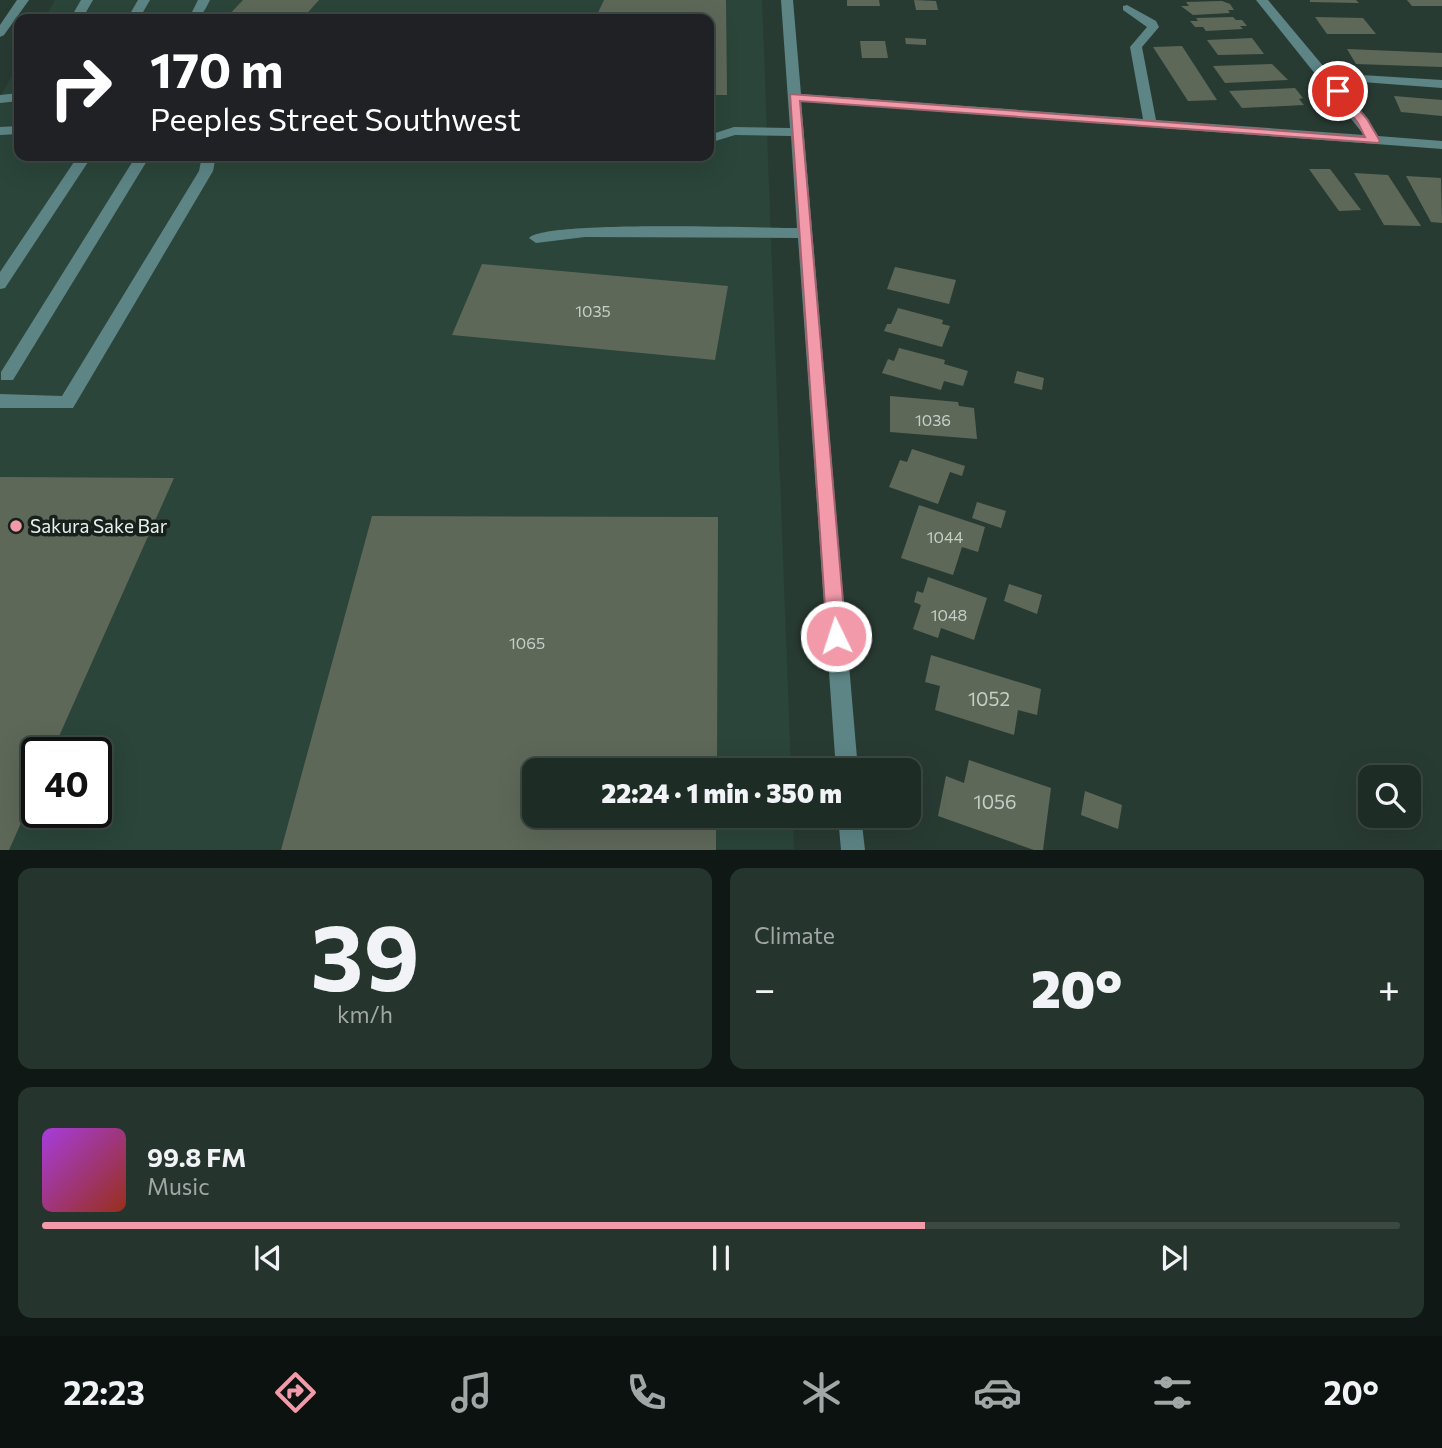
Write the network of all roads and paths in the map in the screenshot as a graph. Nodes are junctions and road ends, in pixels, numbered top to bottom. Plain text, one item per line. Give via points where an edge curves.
1 (23, 0) edge
2 (787, 0) edge
3 (1262, 0) edge
4 (1127, 8) dead end
5 (0, 33) edge
6 (1325, 76) junction
7 (1442, 84) edge
8 (794, 97) junction
9 (1150, 124) junction
10 (797, 132) junction
11 (714, 137) edge
12 (1374, 141) junction
13 (1442, 145) edge
14 (82, 161) edge
15 (140, 161) edge
16 (208, 161) edge
17 (805, 233) junction
18 (536, 238) dead end
19 (0, 284) edge
20 (2, 381) edge
21 (0, 401) edge
22 (846, 758) edge
23 (851, 828) edge
24 (853, 849) edge

1 - 5 street
2 - 8 street
3 - 6 street
4 - 9 street via 1153,27 1136,47
6 - 7 street
6 - 12 street
8 - 9 street
8 - 10 street
9 - 12 street
10 - 11 street via 734,131
10 - 17 street
12 - 13 street
14 - 19 street
15 - 20 street
16 - 21 street via 206,172 67,403
17 - 18 street via 585,232
17 - 22 street
23 - 24 street

